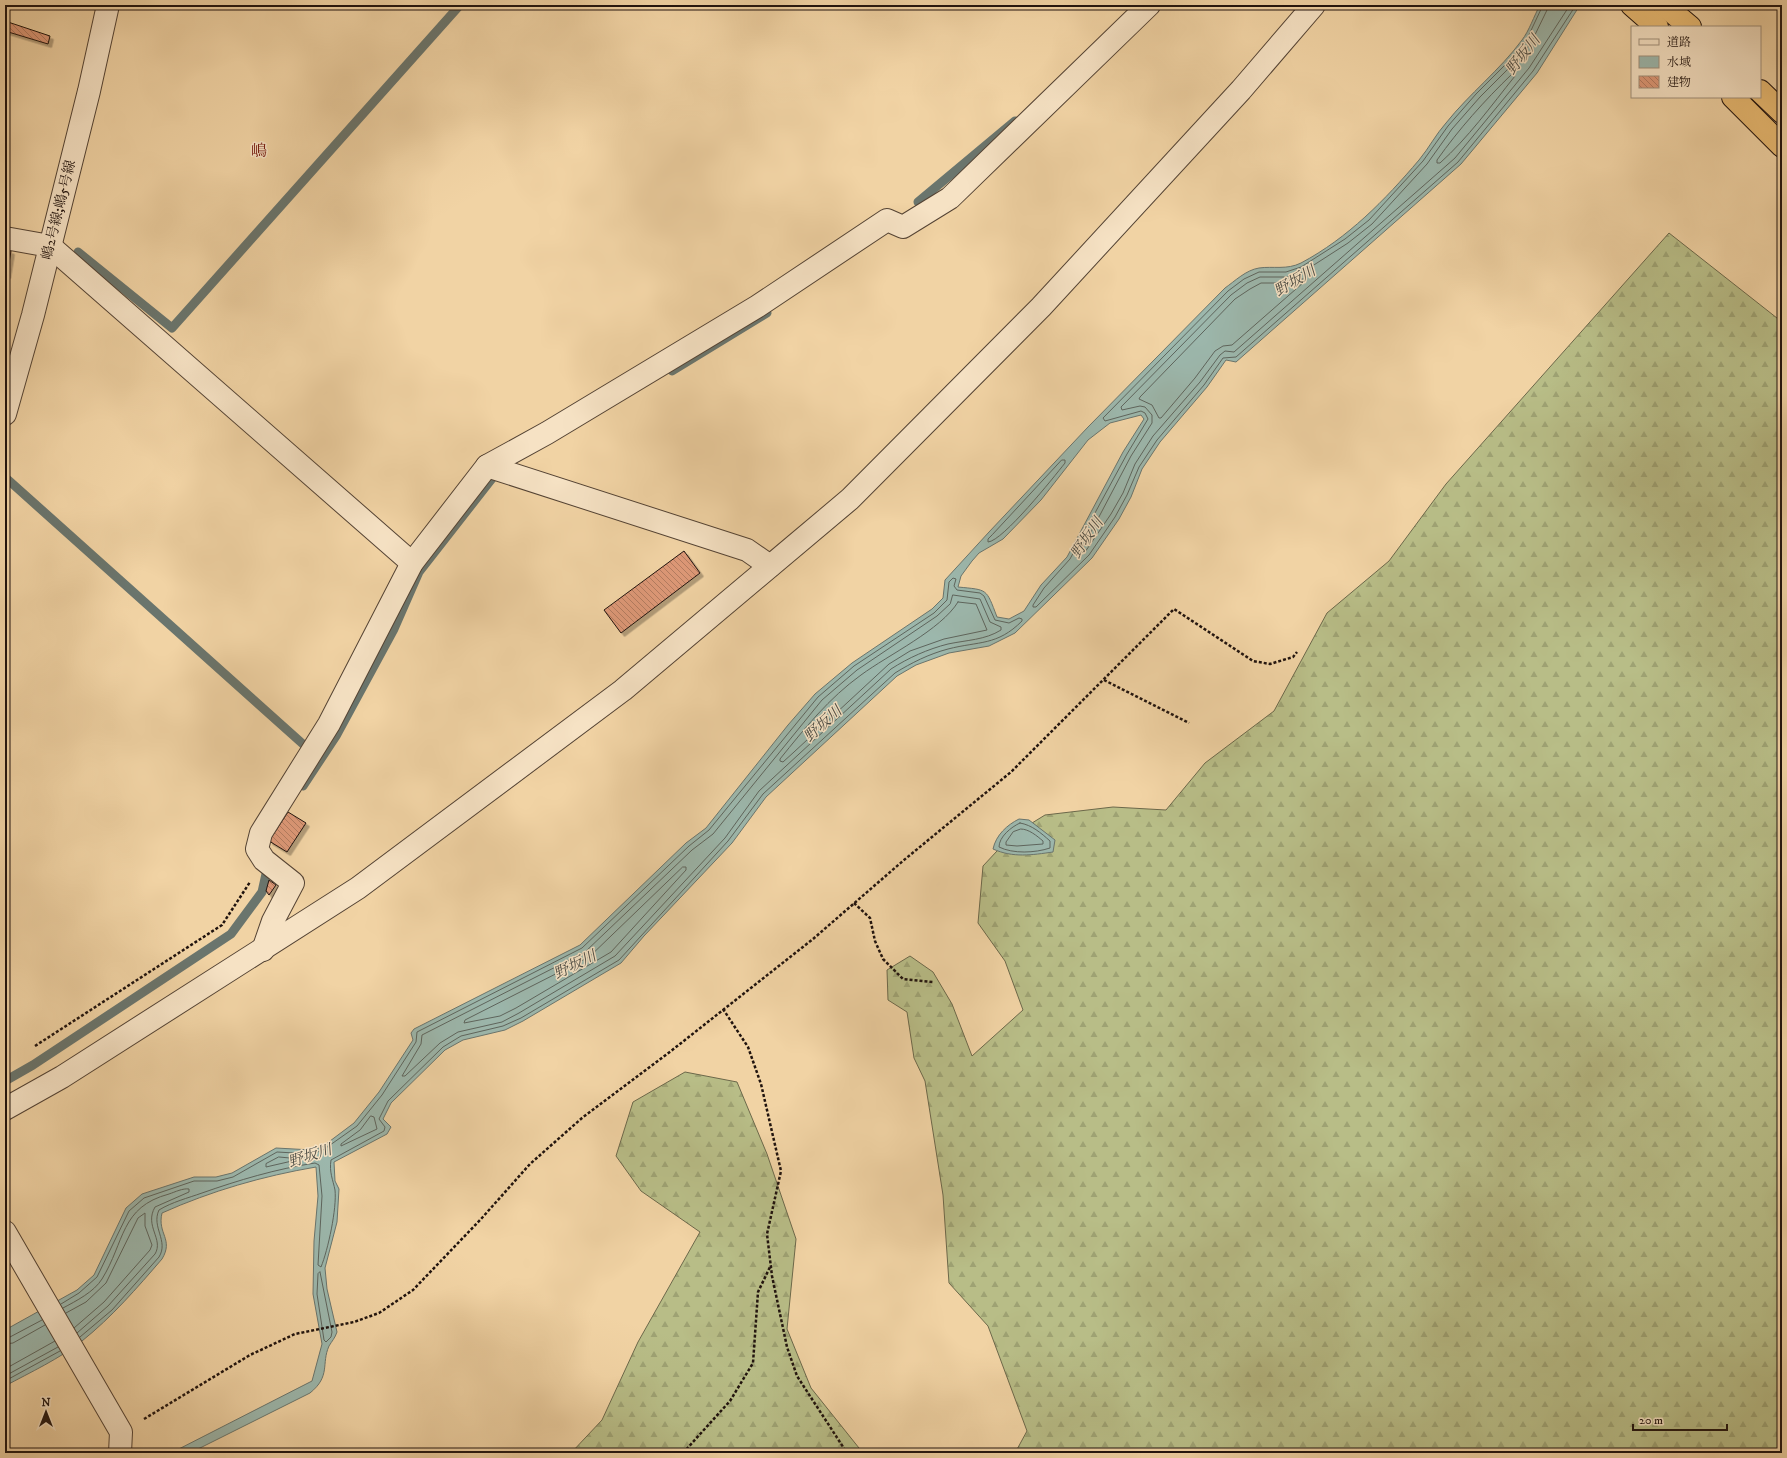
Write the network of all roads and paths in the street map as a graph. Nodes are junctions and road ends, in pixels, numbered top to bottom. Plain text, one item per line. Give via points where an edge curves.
1 (108, 5) edge
2 (1149, 5) edge
3 (1314, 5) edge
4 (1632, 5) edge
5 (1664, 5) edge
6 (1656, 26) edge
7 (1689, 26) edge
8 (1734, 98) edge
9 (1782, 146) edge
10 (5, 238) edge
11 (50, 246) junction
12 (5, 414) edge
13 (487, 466) junction
14 (412, 563) junction
15 (770, 566) junction
16 (1298, 652) dead end
17 (1104, 680) junction
18 (1189, 723) dead end
19 (257, 849) junction
20 (854, 903) junction
21 (263, 950) junction
22 (933, 982) dead end
23 (724, 1009) junction
24 (35, 1046) dead end
25 (5, 1109) edge
26 (5, 1232) edge
27 (771, 1266) junction
28 (121, 1443) edge
29 (683, 1453) edge
30 (847, 1453) edge

1 - 11 street, 嶋2号線;嶋5号線
2 - 13 street via 950,198 903,227 887,220 758,306 547,433
3 - 15 street via 1241,90 1041,307 850,499
4 - 6 highway
5 - 7 highway
8 - 9 highway
10 - 11 street
11 - 12 street, 嶋2号線;嶋5号線
11 - 14 street
13 - 14 street
13 - 15 street via 747,550
14 - 19 street via 329,724 261,833
15 - 21 street via 623,690 358,888
16 - 17 path via 1293,657 1270,664 1253,661 1174,609
17 - 18 path
17 - 20 path via 1011,772
19 - 21 street via 264,860 293,883 273,920
19 - 24 path via 249,884 222,925
20 - 22 path via 870,918 875,941 883,959 903,979
20 - 23 path
21 - 25 street via 62,1077
23 - 27 path via 748,1047 761,1084 781,1171 768,1234
23 - 28 path via 582,1118 530,1164 412,1290 379,1313 354,1322 295,1334 250,1355
26 - 28 street via 84,1366
27 - 29 path via 758,1292 753,1363 730,1401
27 - 30 path via 787,1347 797,1376

